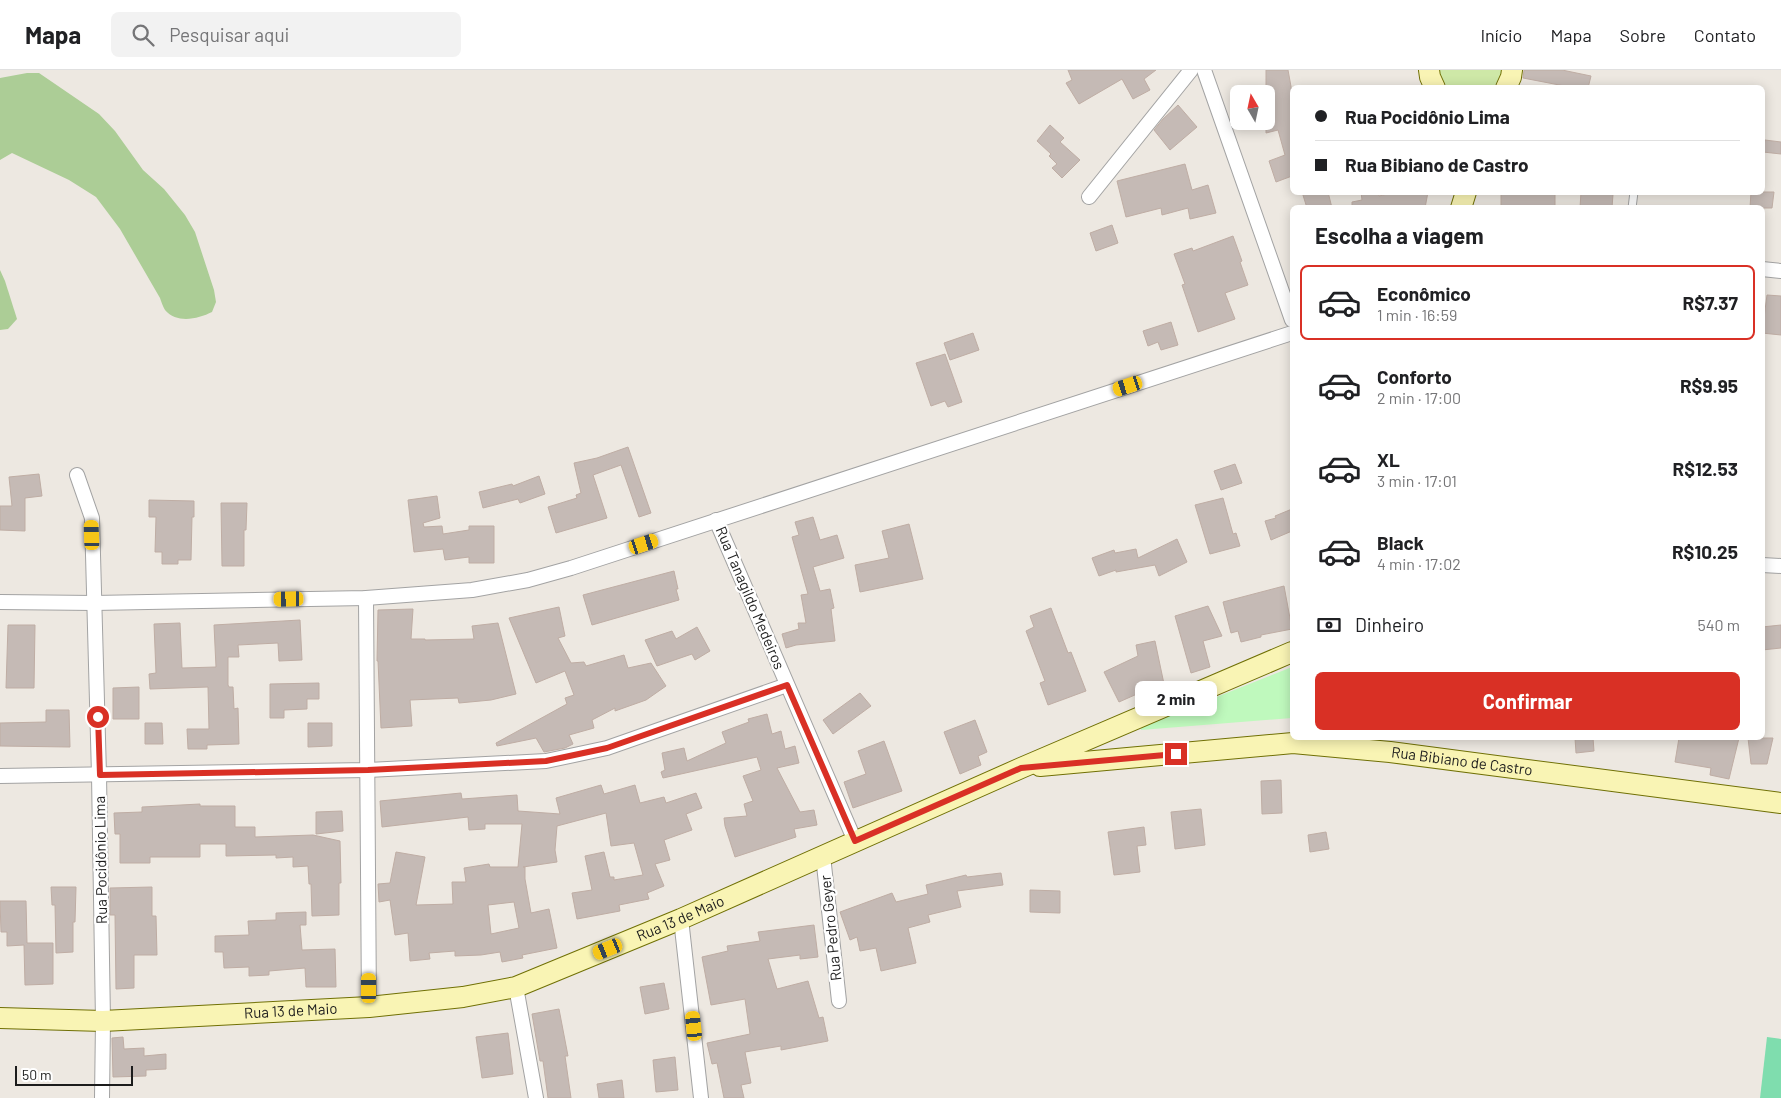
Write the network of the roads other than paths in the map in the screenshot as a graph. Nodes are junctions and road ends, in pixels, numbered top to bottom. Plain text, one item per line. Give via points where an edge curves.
1 (1190, 70) edge
2 (1204, 70) edge
3 (1512, 70) edge
4 (1508, 85) edge
5 (1089, 196) dead end
6 (1765, 269) edge
7 (1781, 271) edge
8 (1290, 314) edge
9 (1290, 334) edge
10 (76, 475) dead end
11 (716, 520) junction
12 (1765, 565) edge
13 (1781, 566) edge
14 (366, 598) junction
15 (0, 602) edge
16 (94, 603) junction
17 (1290, 653) edge
18 (787, 685) junction
19 (1389, 745) edge
20 (1021, 768) junction
21 (368, 770) junction
22 (100, 775) junction
23 (0, 776) edge
24 (1781, 803) edge
25 (855, 841) junction
26 (823, 856) junction
27 (681, 919) junction
28 (516, 987) junction
29 (839, 1001) dead end
30 (370, 1007) junction
31 (0, 1018) edge
32 (103, 1021) junction
33 (102, 1098) edge
34 (536, 1098) edge
35 (702, 1098) edge

1 - 5 street
2 - 8 street
3 - 4 main road
6 - 7 street
9 - 11 street
10 - 16 street, Rua Pocidônio Lima via 92,518
11 - 14 street via 528,580 472,590
11 - 18 street, Rua Tanagildo Medeiros
12 - 13 street
14 - 16 street
14 - 21 street
15 - 16 street
16 - 22 street, Rua Pocidônio Lima
17 - 20 main road, Rua 13 de Maio
18 - 21 street via 607,748 546,761
18 - 25 street, Rua Tanagildo Medeiros
19 - 20 main road, Rua Bibiano de Castro via 1293,743
19 - 24 main road, Rua Bibiano de Castro
20 - 25 main road, Rua 13 de Maio
21 - 22 street
21 - 30 street
22 - 23 street
22 - 32 street, Rua Pocidônio Lima
25 - 26 main road, Rua 13 de Maio
26 - 27 main road, Rua 13 de Maio
26 - 29 street, Rua Pedro Geyer
27 - 28 main road, Rua 13 de Maio
27 - 35 street
28 - 30 main road, Rua 13 de Maio via 463,997
28 - 34 street
30 - 32 main road, Rua 13 de Maio
31 - 32 main road, Rua 13 de Maio
32 - 33 street, Rua Pocidônio Lima

